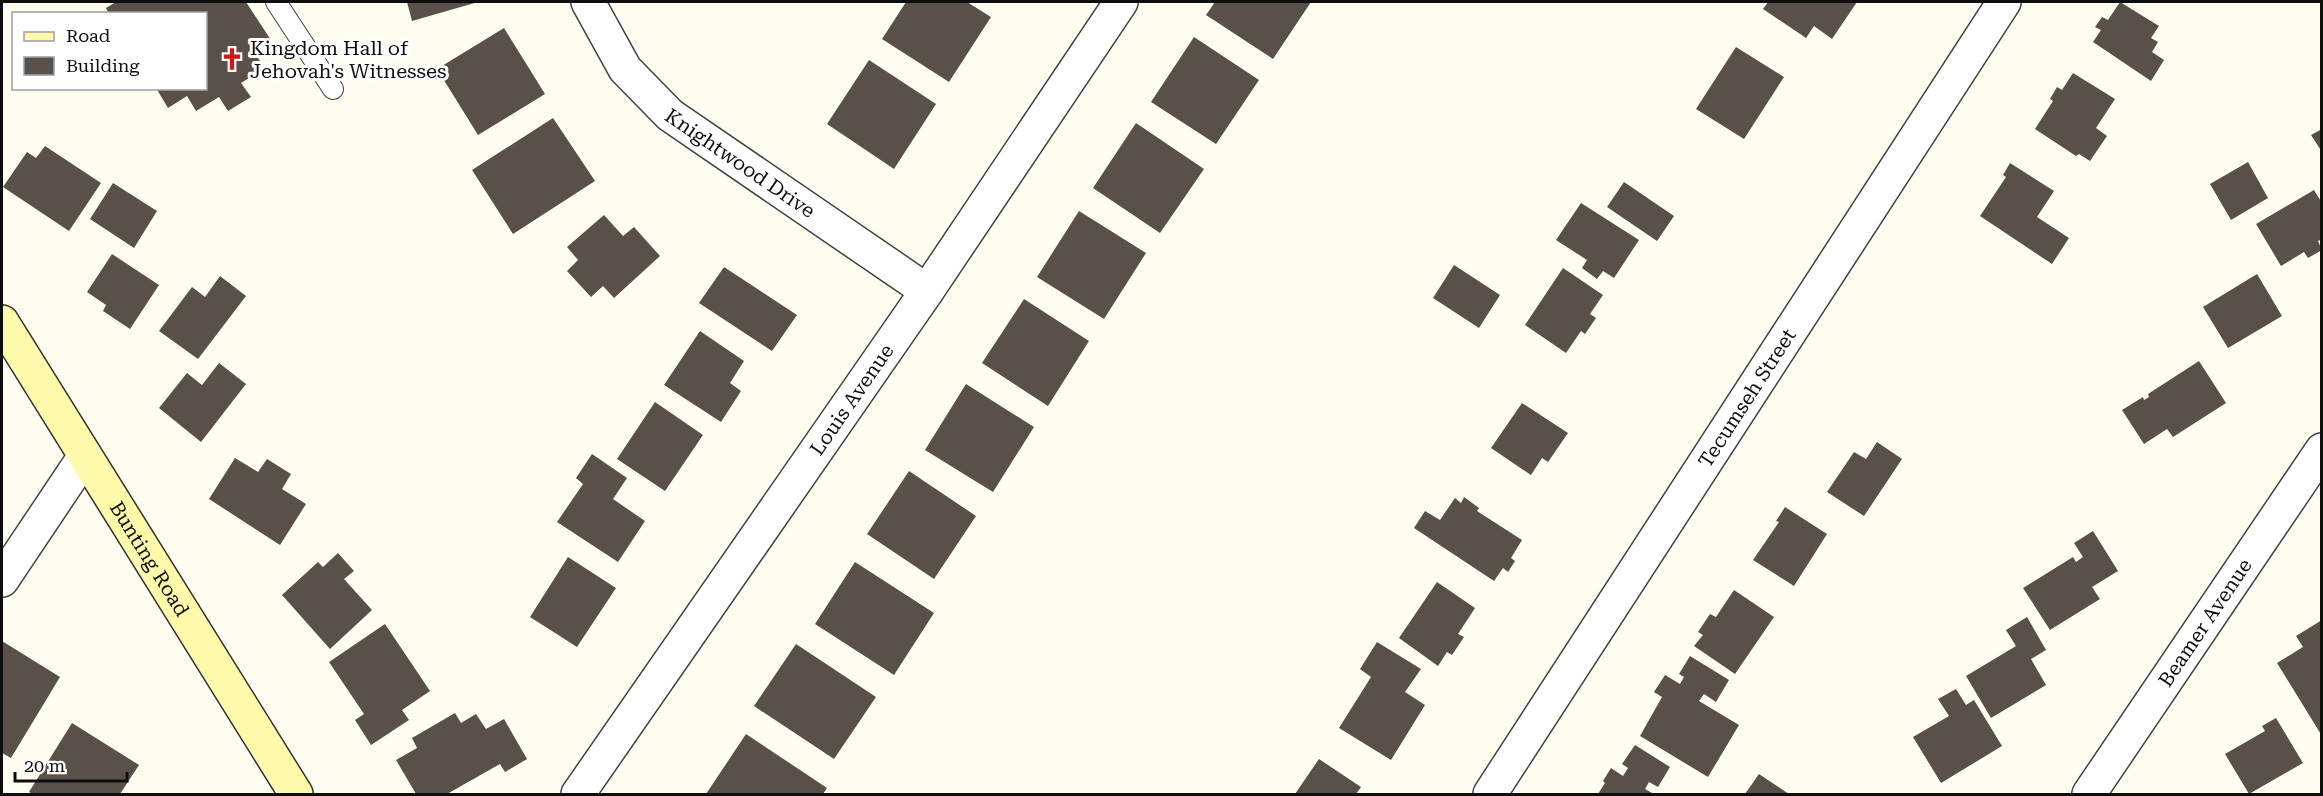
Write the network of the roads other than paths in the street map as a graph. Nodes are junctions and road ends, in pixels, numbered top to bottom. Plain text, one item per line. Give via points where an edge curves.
1 (276, 2) edge
2 (588, 2) edge
3 (1120, 2) edge
4 (2004, 2) edge
5 (333, 89) dead end
6 (927, 291) junction
7 (2, 322) edge
8 (2322, 450) edge
9 (85, 456) junction
10 (2, 580) edge
11 (296, 795) edge
12 (578, 795) edge
13 (1490, 795) edge
14 (2089, 795) edge

1 - 5 lane
2 - 6 street, Knightwood Drive via 625,69 670,115
3 - 6 street, Louis Avenue
4 - 13 street, Tecumseh Street
6 - 12 street, Louis Avenue
7 - 9 main road, Bunting Road
8 - 14 street, Beamer Avenue
9 - 10 street
9 - 11 main road, Bunting Road

